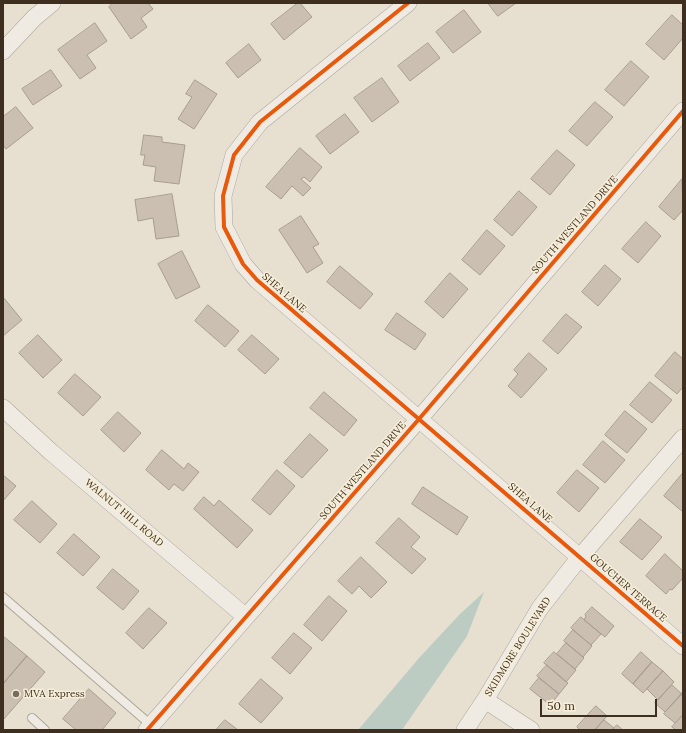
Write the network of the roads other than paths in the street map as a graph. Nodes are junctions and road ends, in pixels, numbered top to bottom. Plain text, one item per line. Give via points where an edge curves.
1 (52, 3) edge
2 (408, 3) edge
3 (3, 51) edge
4 (683, 111) edge
5 (3, 408) edge
6 (419, 419) junction
7 (683, 438) edge
8 (580, 557) junction
9 (3, 597) edge
10 (246, 617) junction
11 (683, 646) edge
12 (485, 700) junction
13 (32, 718) dead end
14 (149, 728) edge
15 (45, 730) edge
16 (466, 730) edge
17 (531, 730) edge

1 - 3 street
2 - 6 street, SHEA LANE via 260,122 234,155 223,196 224,227 243,264 257,280
4 - 6 street, SOUTH WESTLAND DRIVE
5 - 10 street, WALNUT HILL ROAD via 51,452
6 - 8 street, SHEA LANE
6 - 10 street, SOUTH WESTLAND DRIVE
7 - 8 street, SKIDMORE BOULEVARD
8 - 11 street, GOUCHER TERRACE
8 - 12 street, SKIDMORE BOULEVARD via 540,608
9 - 14 lane
10 - 14 street, SOUTH WESTLAND DRIVE
12 - 16 street, SKIDMORE BOULEVARD
12 - 17 street
13 - 15 lane

